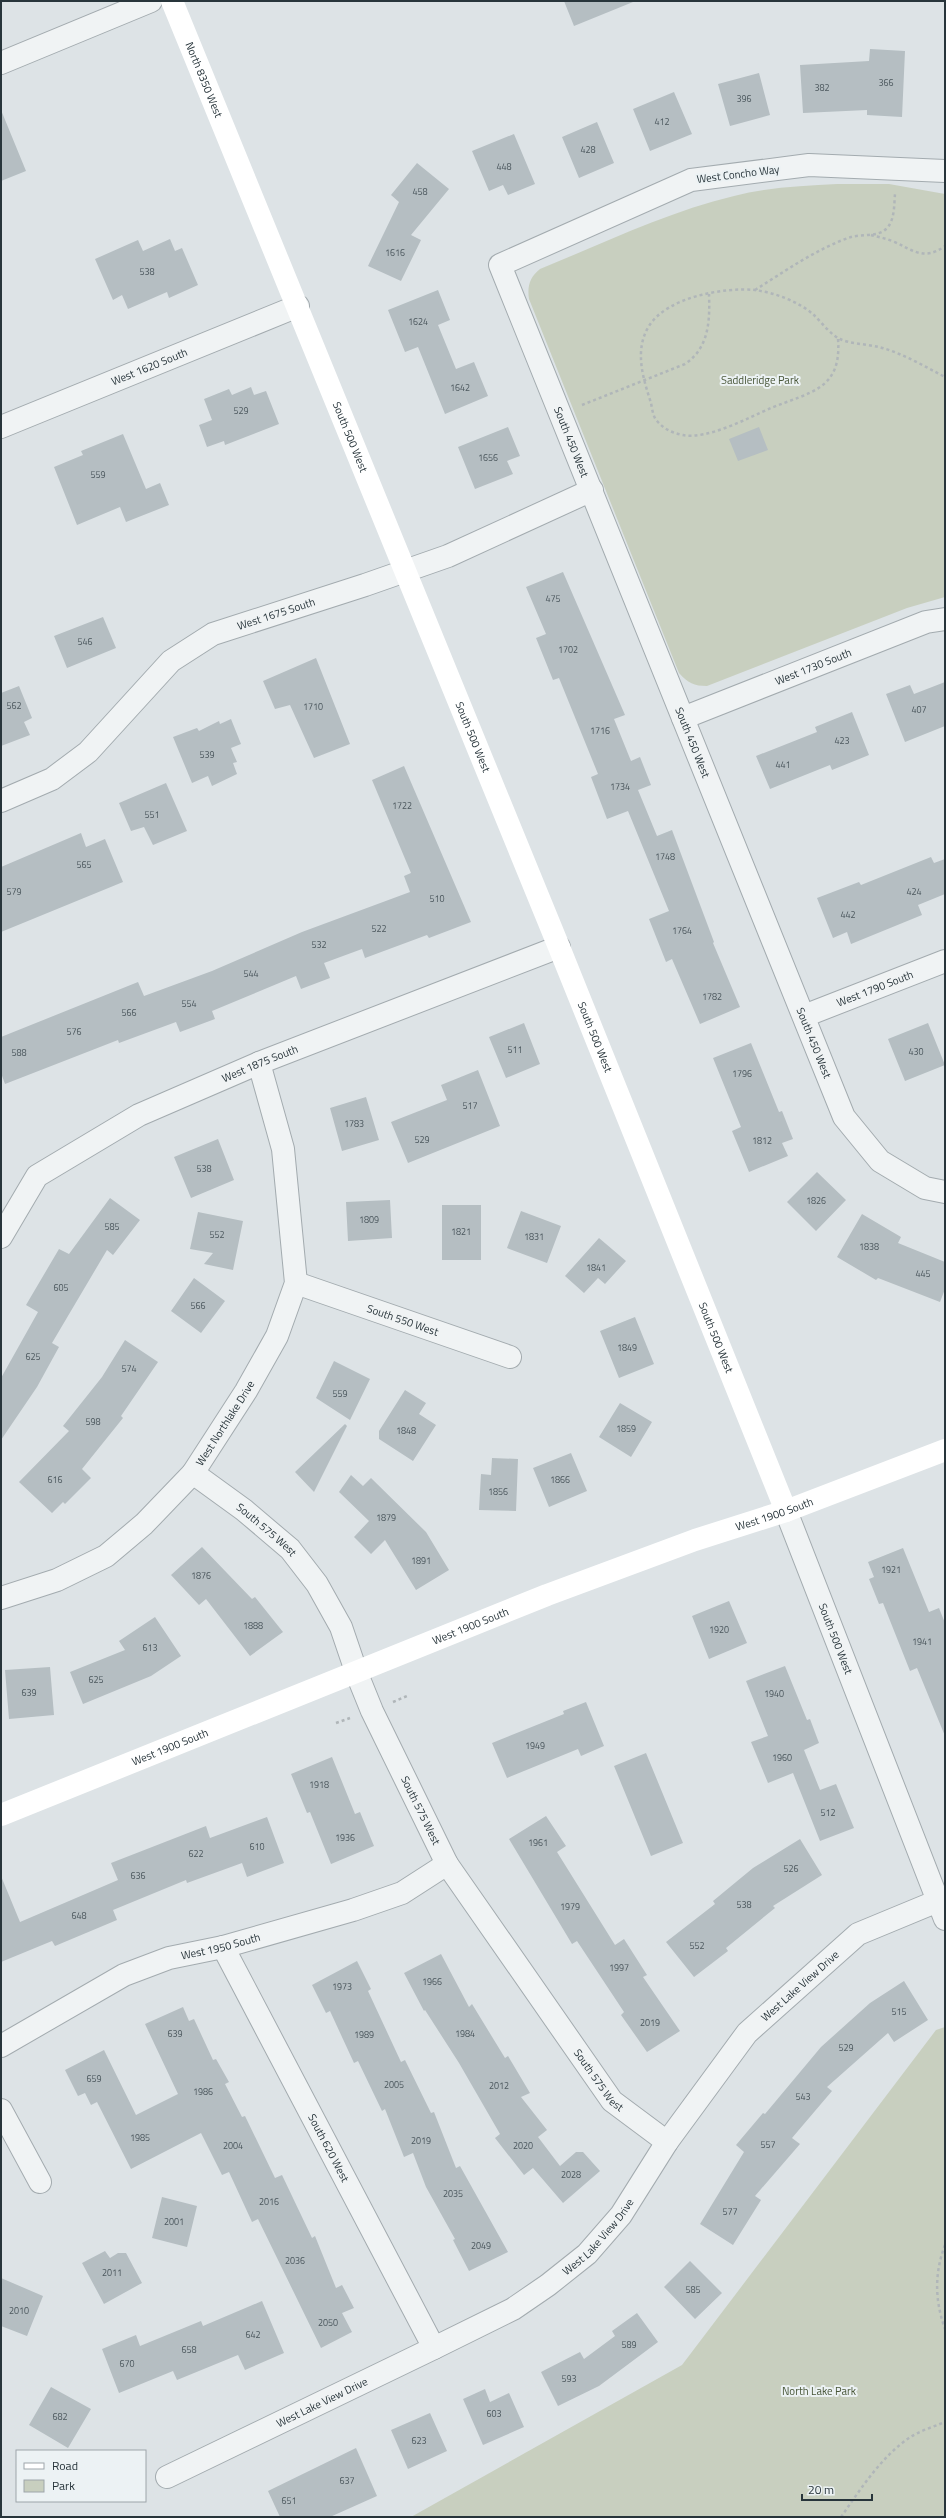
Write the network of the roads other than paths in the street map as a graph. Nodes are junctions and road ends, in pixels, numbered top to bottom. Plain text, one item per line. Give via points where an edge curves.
1 (152, 1) edge
2 (172, 1) edge
3 (1, 63) edge
4 (236, 159) joint
5 (944, 167) edge
6 (500, 265) joint
7 (298, 306) junction
8 (1, 427) edge
9 (592, 490) junction
10 (405, 571) junction
11 (945, 618) edge
12 (683, 718) junction
13 (1, 801) edge
14 (559, 947) junction
15 (945, 961) edge
16 (804, 1016) junction
17 (259, 1063) junction
18 (935, 1190) edge
19 (1, 1237) edge
20 (296, 1283) junction
21 (510, 1357) dead end
22 (945, 1450) edge
23 (193, 1473) junction
24 (786, 1511) junction
25 (1, 1598) edge
26 (357, 1674) junction
27 (1, 1815) edge
28 (447, 1864) junction
29 (943, 1906) edge
30 (223, 1947) junction
31 (1, 2046) edge
32 (1, 2110) edge
33 (667, 2142) junction
34 (40, 2182) dead end
35 (434, 2348) junction
36 (167, 2477) dead end

1 - 3 street
2 - 4 street, North 8350 West
4 - 7 street, South 500 West
5 - 6 street, West Concho Way via 808,165 691,180
6 - 9 street, South 450 West
7 - 8 street, West 1620 South
7 - 10 street, South 500 West
9 - 10 street, West 1675 South via 448,556
9 - 12 street, South 450 West
10 - 13 street, West 1675 South via 213,634 171,661 88,752 52,779
10 - 14 street, South 500 West
11 - 12 street, West 1730 South via 926,622
12 - 16 street, South 450 West
14 - 17 street, West 1875 South
14 - 24 street, South 500 West
15 - 16 street, West 1790 South
16 - 18 street, South 450 West via 844,1117 880,1161
17 - 19 street, West 1875 South via 139,1114 38,1176
17 - 20 street, West Northlake Drive via 283,1149
20 - 21 street, South 550 West
20 - 23 street, West Northlake Drive via 277,1336 246,1391
22 - 24 street, West 1900 South
23 - 25 street, West Northlake Drive via 144,1524 106,1556 57,1580
23 - 26 street, South 575 West via 244,1510 290,1549 317,1584 341,1627
24 - 26 street, West 1900 South via 695,1540 547,1596
24 - 29 street, South 500 West
26 - 27 street, West 1900 South
26 - 28 street, South 575 West via 372,1711
28 - 30 street, West 1950 South via 402,1893 353,1910
28 - 33 street, South 575 West via 612,2101
29 - 33 street, West Lake View Drive via 858,1934 747,2033
30 - 31 street, West 1950 South via 169,1958 124,1975
30 - 35 street, South 620 West
32 - 34 street
33 - 35 street, West Lake View Drive via 621,2215 587,2254 513,2309
35 - 36 street, West Lake View Drive

